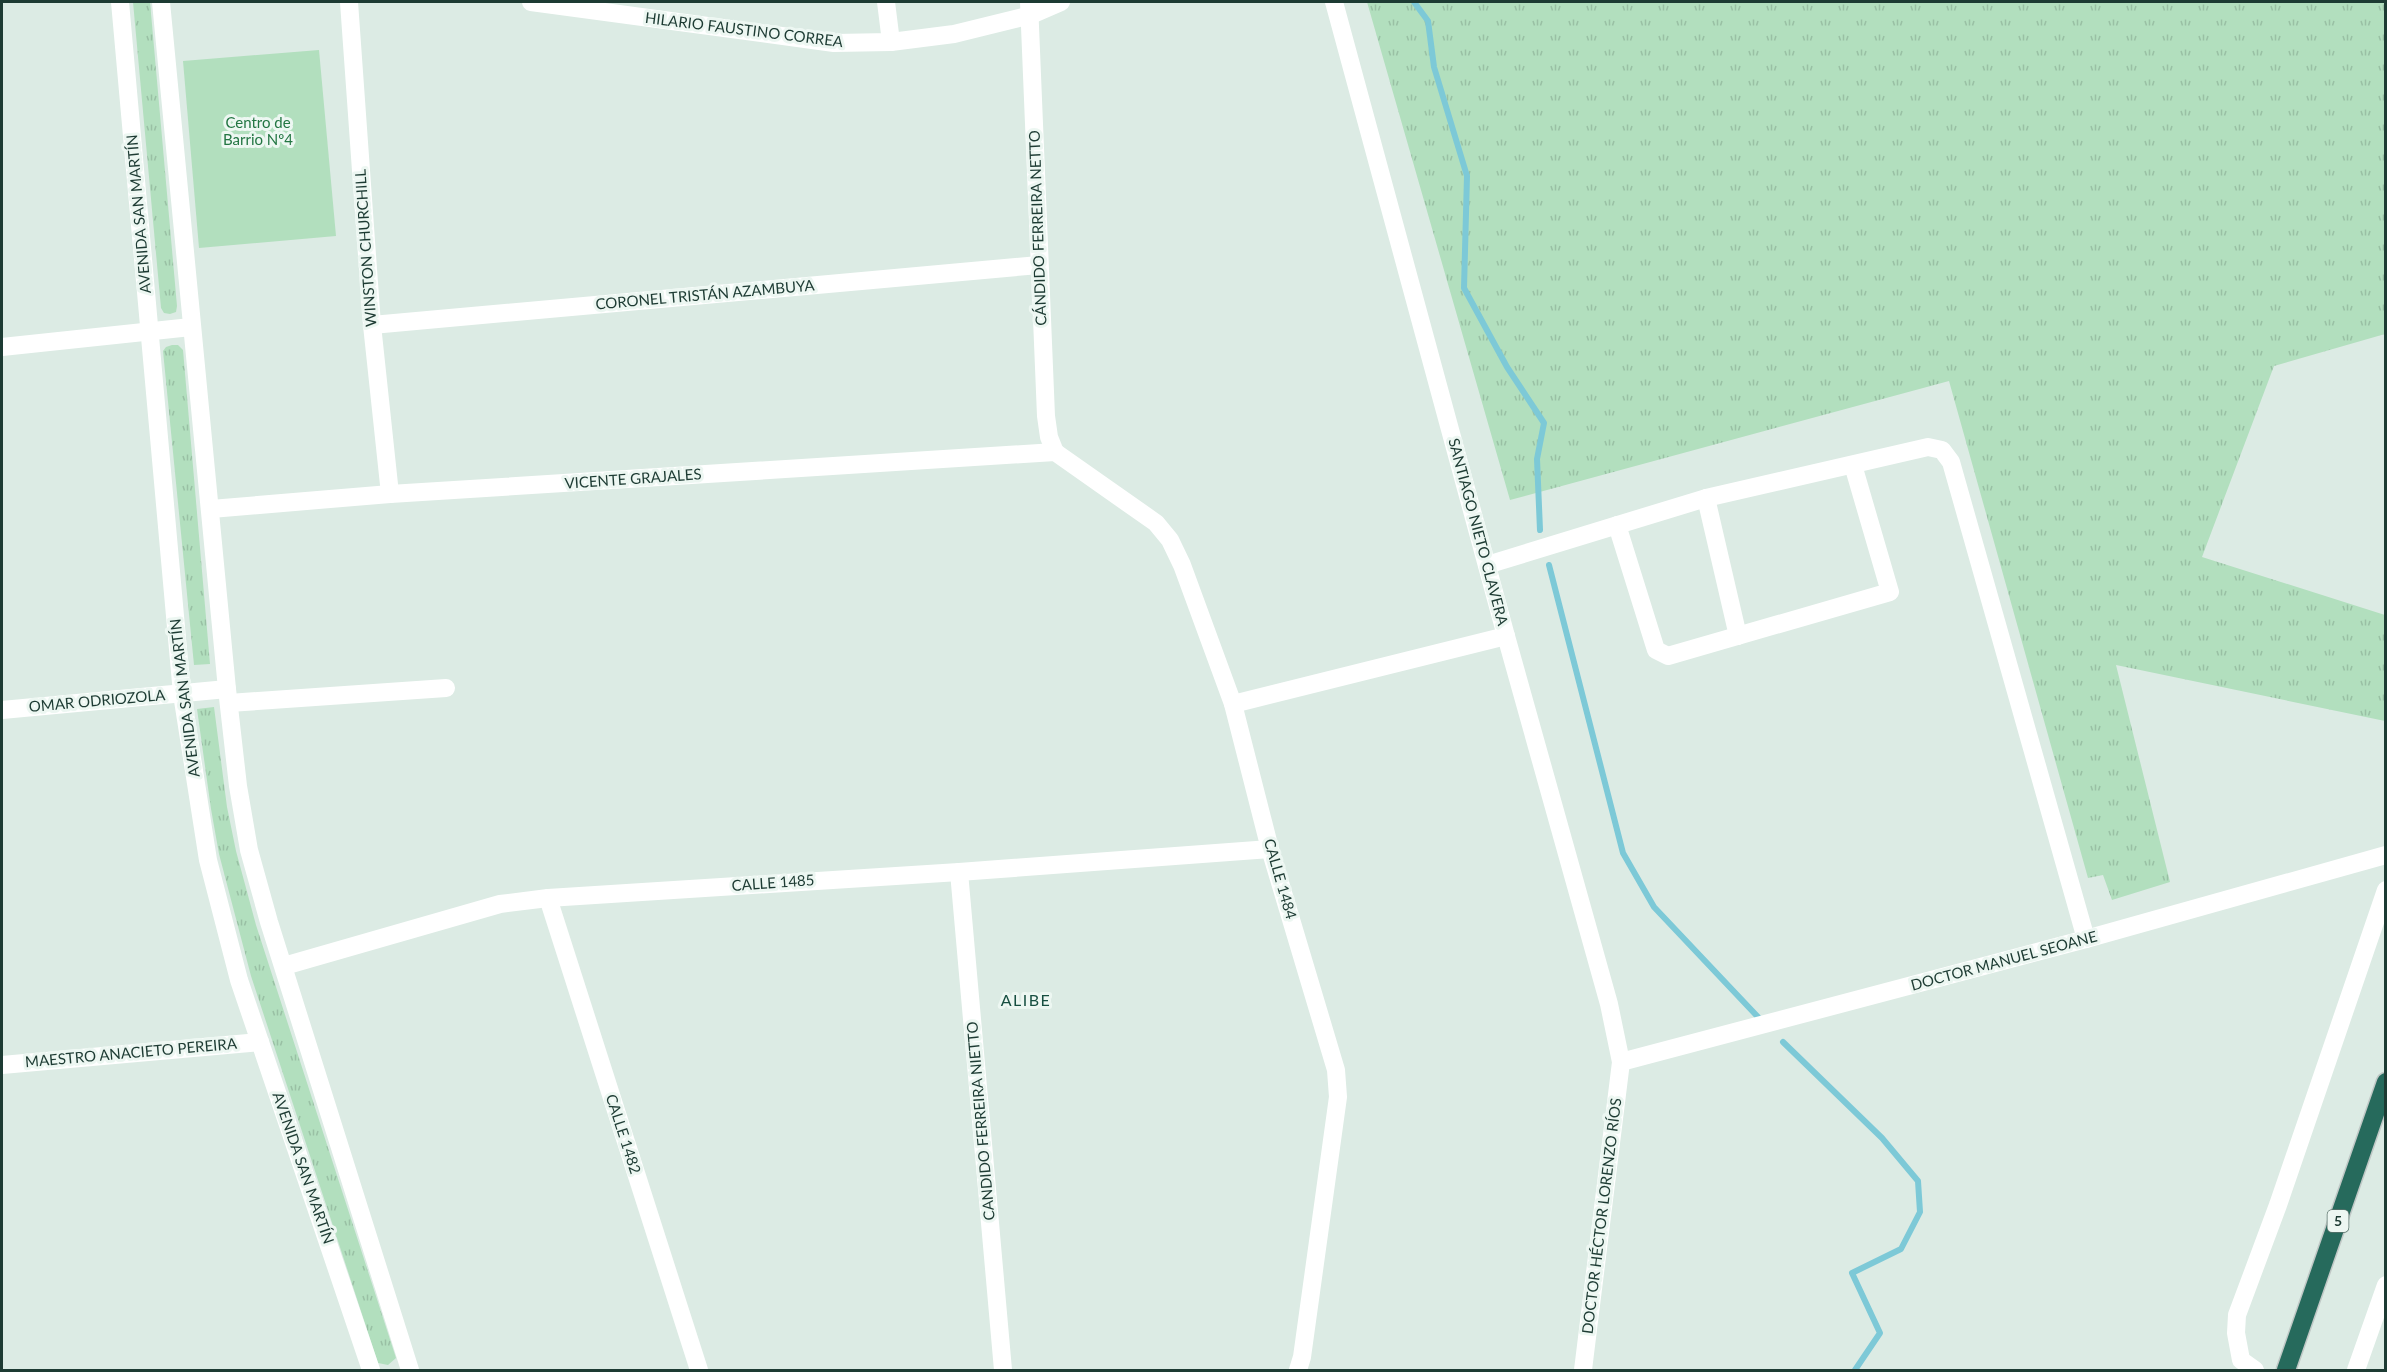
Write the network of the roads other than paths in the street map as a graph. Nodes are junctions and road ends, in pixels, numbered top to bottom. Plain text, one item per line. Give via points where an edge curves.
1 (120, 2) edge
2 (161, 2) edge
3 (348, 2) edge
4 (531, 2) edge
5 (886, 2) edge
6 (1061, 2) edge
7 (1334, 2) edge
8 (1030, 8) edge
9 (891, 42) junction
10 (1039, 265) junction
11 (372, 325) junction
12 (191, 327) junction
13 (150, 331) junction
14 (2, 347) edge
15 (1055, 452) junction
16 (1853, 465) junction
17 (390, 494) junction
18 (1706, 498) junction
19 (211, 509) junction
20 (1617, 525) junction
21 (1487, 565) junction
22 (1506, 636) junction
23 (1738, 636) junction
24 (446, 688) dead end
25 (182, 694) junction
26 (228, 696) junction
27 (1233, 704) junction
28 (2, 710) edge
29 (1270, 849) junction
30 (2385, 855) edge
31 (959, 872) junction
32 (2385, 890) edge
33 (548, 898) junction
34 (2086, 939) junction
35 (284, 966) junction
36 (260, 1042) junction
37 (1621, 1062) junction
38 (2, 1065) edge
39 (2385, 1083) edge
40 (2385, 1285) edge
41 (371, 1371) edge
42 (410, 1371) edge
43 (699, 1371) edge
44 (1004, 1371) edge
45 (1298, 1371) edge
46 (1583, 1371) edge
47 (2255, 1371) edge
48 (2286, 1371) edge
49 (2356, 1371) edge

1 - 13 street, AVENIDA SAN MARTÍN
2 - 12 street
3 - 11 street, WINSTON CHURCHILL
4 - 9 street, HILARIO FAUSTINO CORREA via 834,43
5 - 9 street
6 - 8 street, HILARIO FAUSTINO CORREA
7 - 21 street, SANTIAGO NIETO CLAVERA
8 - 9 street, HILARIO FAUSTINO CORREA via 954,34
8 - 10 street, CÁNDIDO FERREIRA NETTO
10 - 11 street, CORONEL TRISTÁN AZAMBUYA
10 - 15 street, CÁNDIDO FERREIRA NETTO via 1046,416
11 - 17 street, WINSTON CHURCHILL
12 - 13 street
12 - 19 street
13 - 14 street
13 - 25 street, AVENIDA SAN MARTÍN
15 - 17 street, VICENTE GRAJALES
15 - 27 street, CALLE 1484 via 1156,523 1170,540
16 - 18 street
16 - 23 street via 1890,592
16 - 34 street via 1928,447 1941,450 1951,462
17 - 19 street, VICENTE GRAJALES
18 - 20 street
18 - 23 street
19 - 26 street
20 - 21 street
20 - 23 street via 1656,650 1668,656
21 - 22 street, SANTIAGO NIETO CLAVERA
22 - 27 street
22 - 37 street, SANTIAGO NIETO CLAVERA via 1610,1004
24 - 26 street, OMAR ODRIOZOLA
25 - 26 street, OMAR ODRIOZOLA
25 - 28 street, OMAR ODRIOZOLA
25 - 36 street, AVENIDA SAN MARTÍN via 208,860 227,939
26 - 35 street via 249,850
27 - 29 street, CALLE 1484
29 - 31 street, CALLE 1485
29 - 45 street, CALLE 1484 via 1336,1070 1338,1097
30 - 34 street, DOCTOR MANUEL SEOANE
31 - 33 street, CALLE 1485
31 - 44 street, CANDIDO FERREIRA NIETTO
32 - 47 street via 2237,1315 2241,1360
33 - 35 street, CALLE 1485 via 500,904
33 - 43 street, CALLE 1482
34 - 37 street, DOCTOR MANUEL SEOANE
35 - 42 street
36 - 38 street, MAESTRO ANACIETO PEREIRA
36 - 41 street, AVENIDA SAN MARTÍN
37 - 46 street, DOCTOR HÉCTOR LORENZO RÍOS
39 - 48 highway, 5
40 - 49 street

